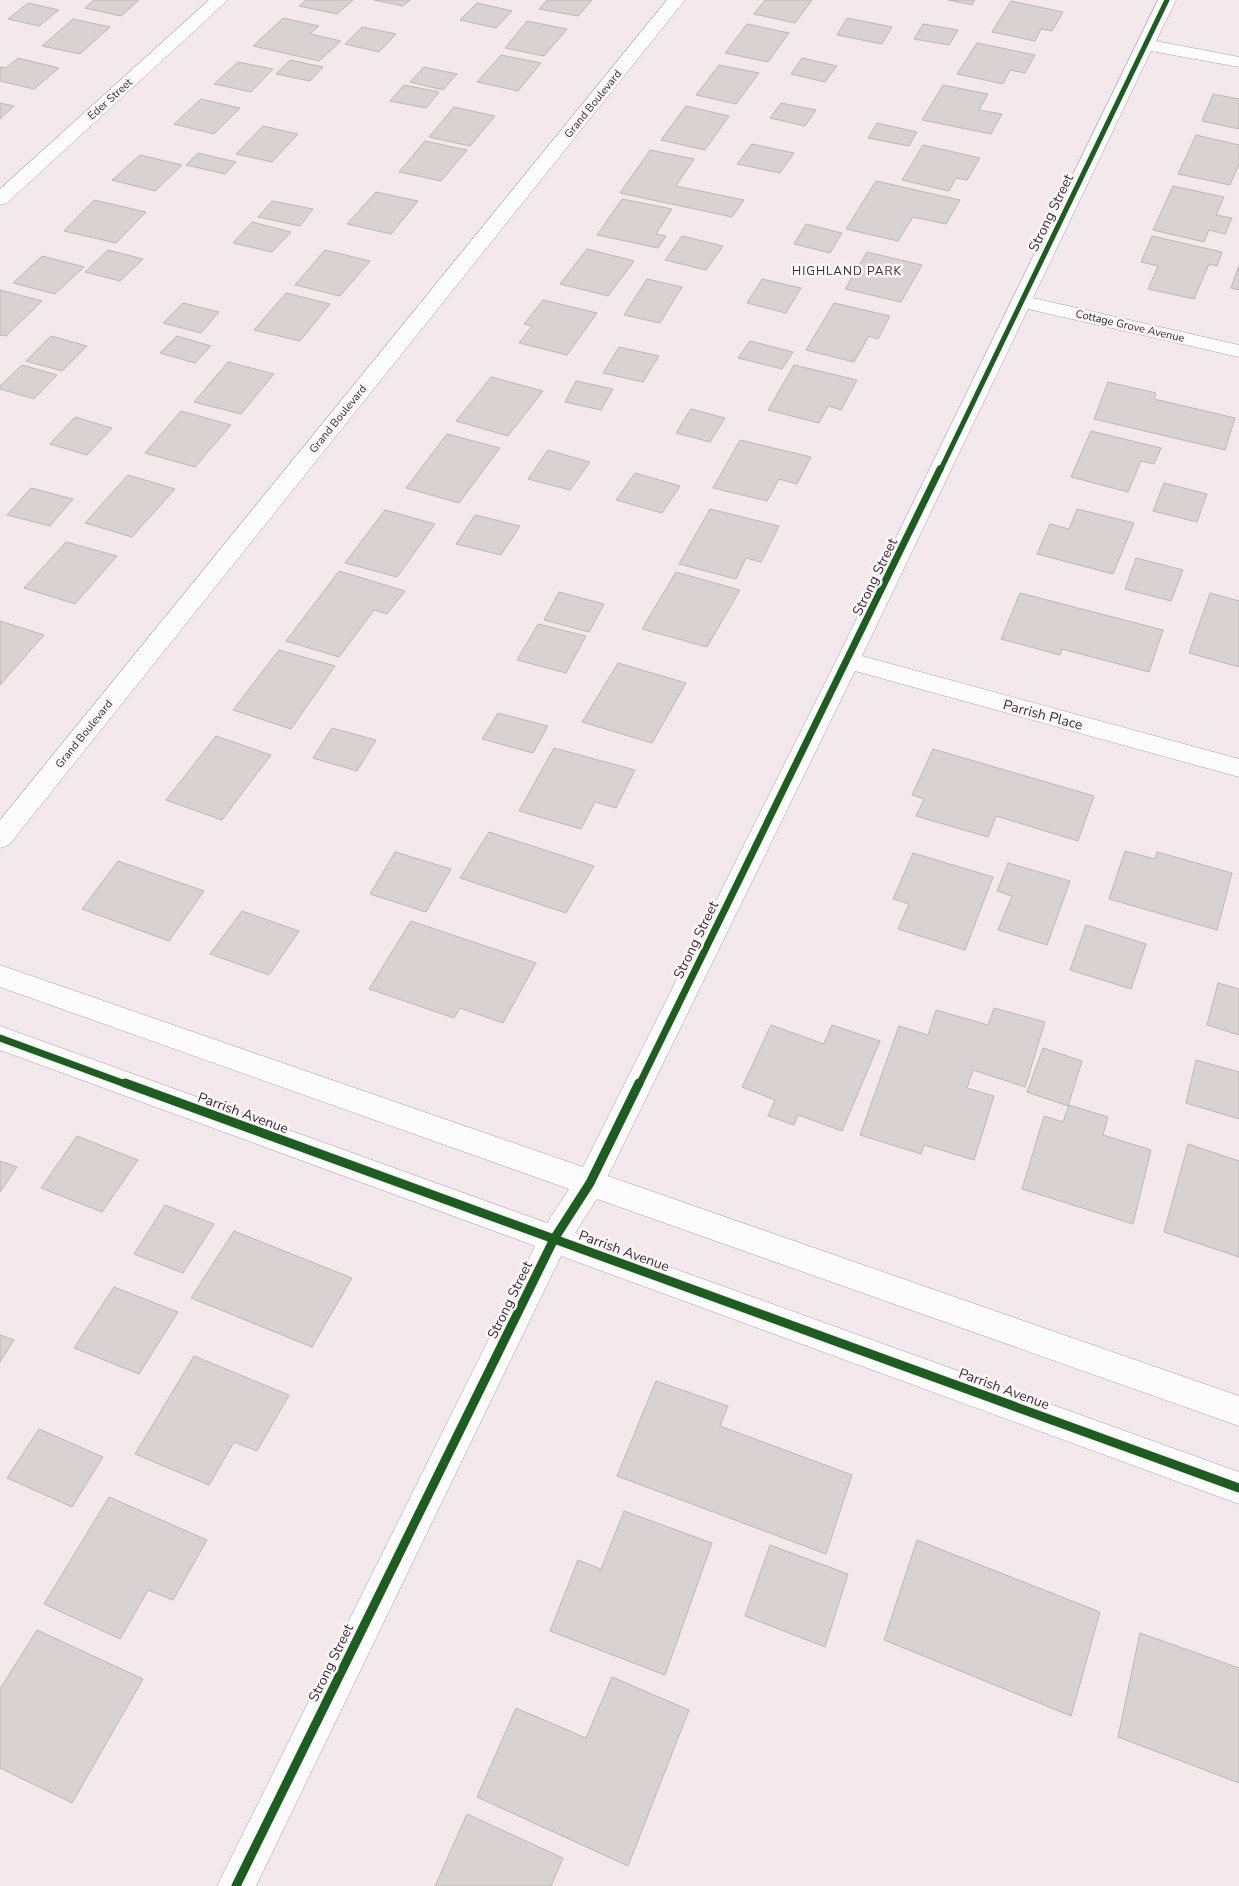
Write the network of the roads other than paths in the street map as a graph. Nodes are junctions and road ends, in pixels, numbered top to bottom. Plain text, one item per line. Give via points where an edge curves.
1 (219, 0) edge
2 (676, 0) edge
3 (1168, 0) edge
4 (1147, 44) junction
5 (1239, 62) edge
6 (0, 199) edge
7 (1022, 302) junction
8 (1239, 351) edge
9 (848, 661) junction
10 (1239, 768) edge
11 (0, 838) edge
12 (0, 976) edge
13 (0, 1038) edge
14 (590, 1183) junction
15 (554, 1239) junction
16 (1239, 1411) edge
17 (1239, 1488) edge
18 (236, 1886) edge

1 - 6 street, Eder Street
2 - 11 street, Grand Boulevard
3 - 4 street, Strong Street
4 - 5 street
4 - 7 street, Strong Street
7 - 8 street, Cottage Grove Avenue
7 - 9 street, Strong Street
9 - 10 street, Parrish Place
9 - 14 street, Strong Street
12 - 14 street
13 - 15 street, Parrish Avenue
14 - 15 street, Strong Street
14 - 16 street
15 - 17 street, Parrish Avenue
15 - 18 street, Strong Street

